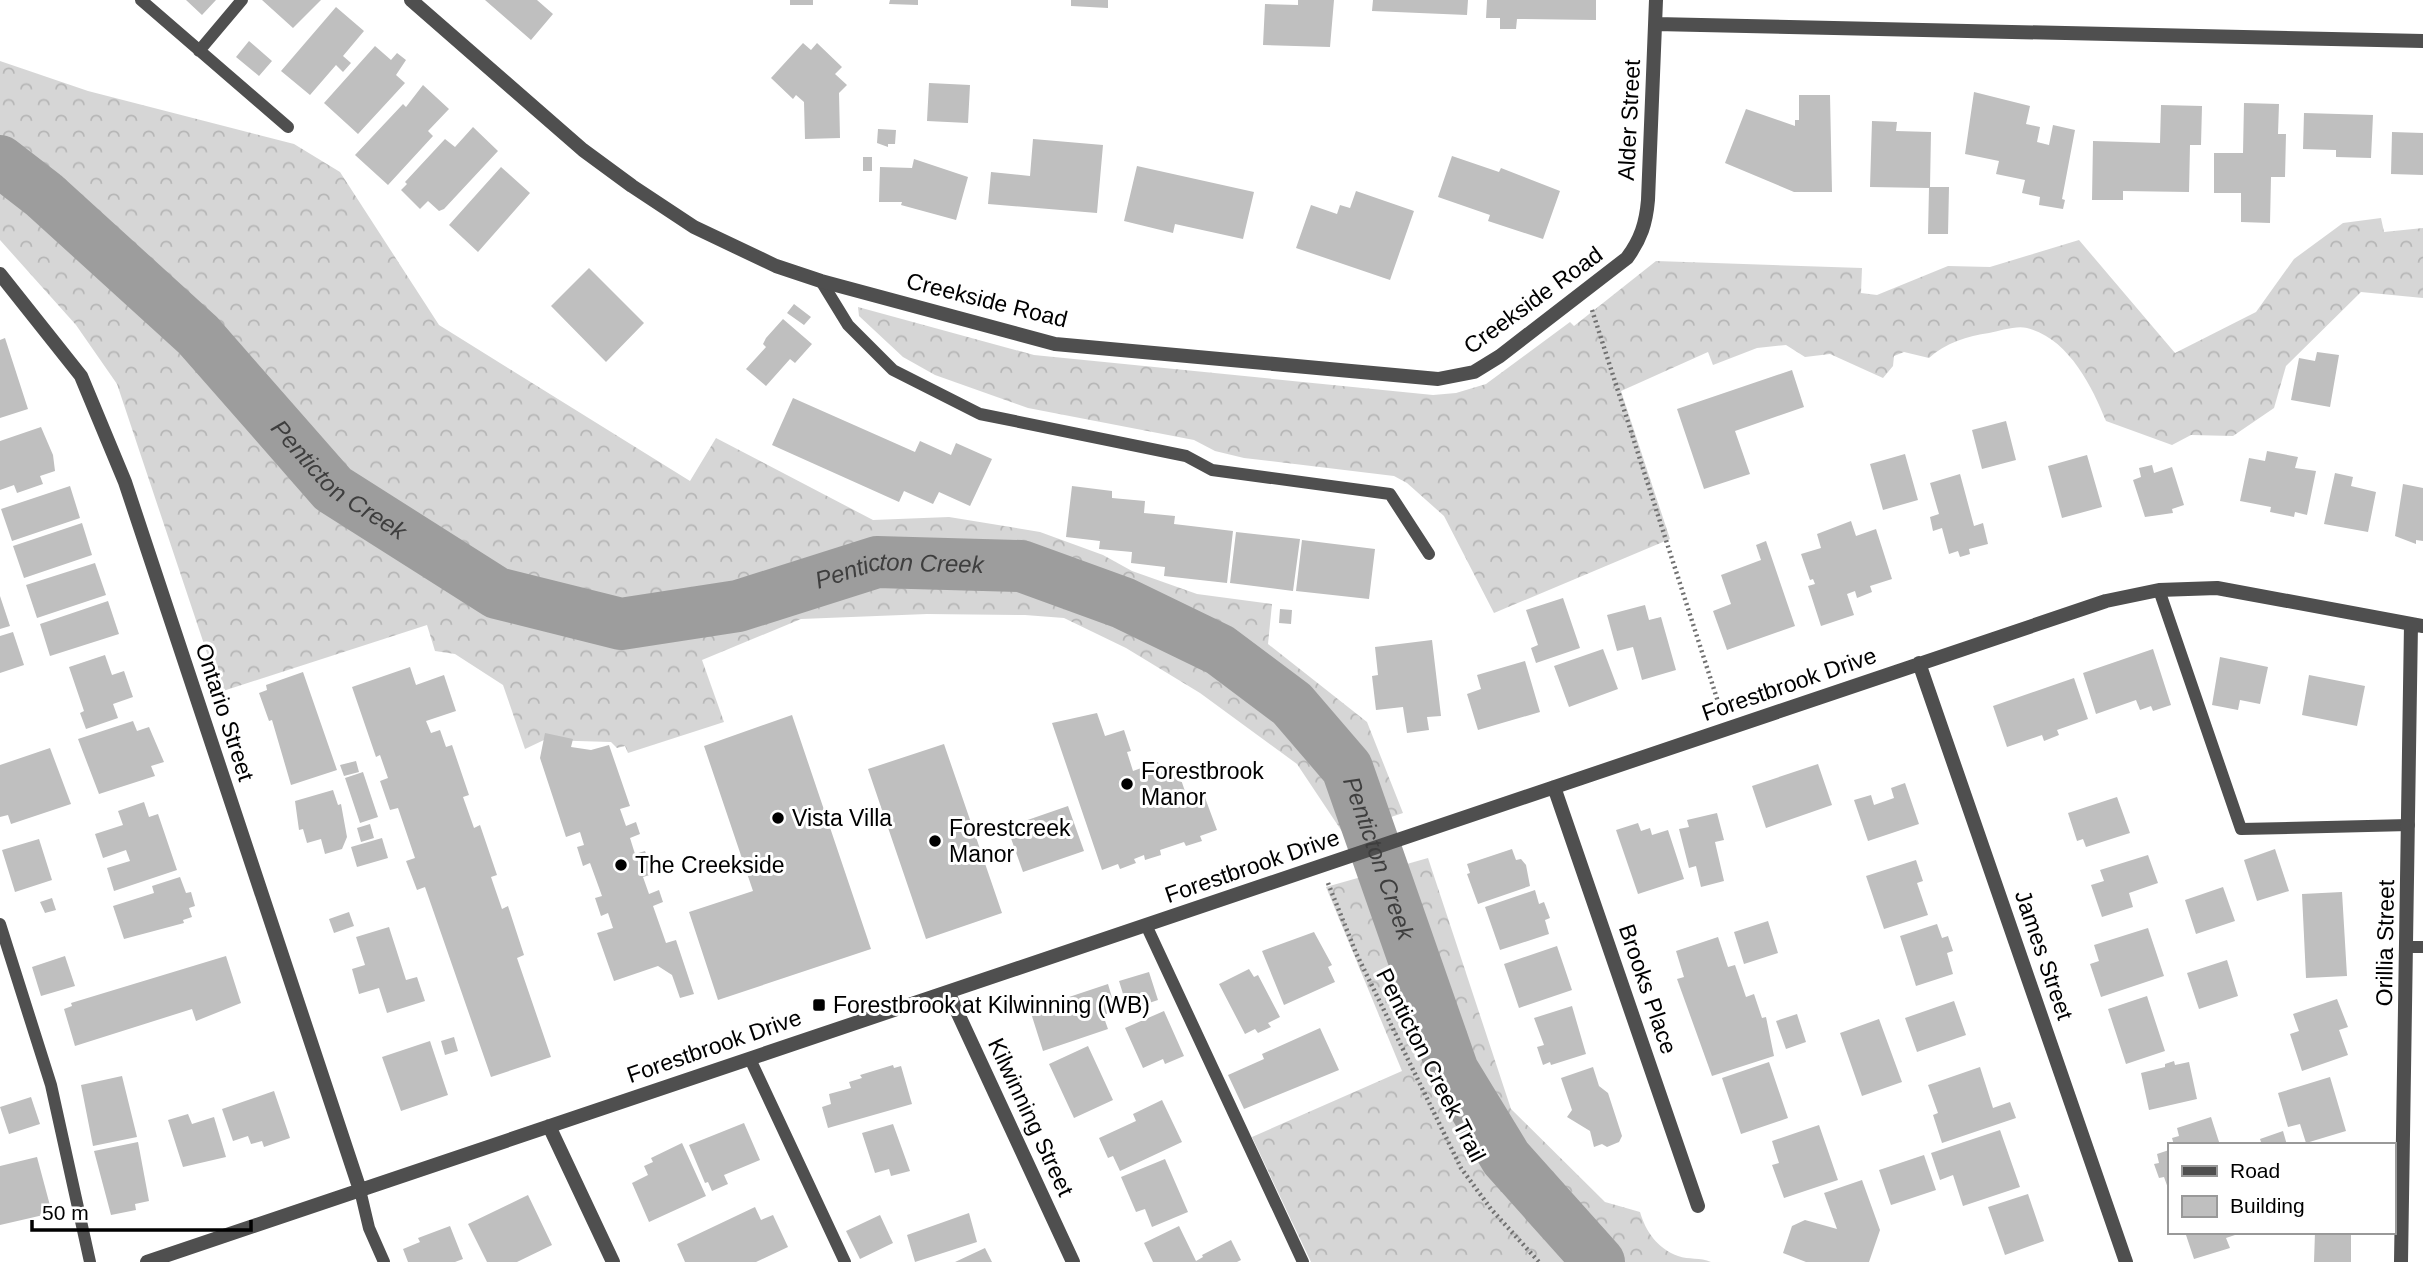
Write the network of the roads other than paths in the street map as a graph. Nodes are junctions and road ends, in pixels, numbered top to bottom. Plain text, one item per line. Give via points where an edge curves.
1 (141, 0) edge
2 (242, 0) edge
3 (411, 0) edge
4 (1656, 0) edge
5 (1656, 23) junction
6 (2423, 41) edge
7 (198, 51) junction
8 (288, 127) dead end
9 (1639, 242) joint
10 (0, 274) edge
11 (821, 281) junction
12 (1429, 554) dead end
13 (2160, 590) junction
14 (2417, 625) edge
15 (1919, 663) junction
16 (1554, 787) junction
17 (2409, 825) junction
18 (0, 924) edge
19 (1146, 925) junction
20 (2408, 947) junction
21 (2423, 947) edge
22 (948, 992) junction
23 (750, 1059) junction
24 (549, 1126) junction
25 (360, 1190) junction
26 (1698, 1206) dead end
27 (90, 1262) edge
28 (147, 1262) edge
29 (384, 1262) edge
30 (613, 1262) edge
31 (845, 1262) edge
32 (1073, 1262) edge
33 (1303, 1262) edge
34 (2126, 1262) edge
35 (2401, 1262) edge

1 - 7 lane
2 - 7 lane
3 - 11 street, Creekside Road via 583,150 632,186 742,252
4 - 5 street, Alder Street
5 - 6 street
5 - 9 street, Alder Street via 1648,200
7 - 8 lane
9 - 11 street, Creekside Road via 1627,258 1500,356 1474,372 1438,379 1055,344
10 - 25 street, Ontario Street via 81,376 125,482
11 - 12 lane via 848,325 893,370 980,414 1186,456 1212,470 1390,494
13 - 14 street, Forestbrook Drive via 2217,588
13 - 15 street, Forestbrook Drive via 2106,601
13 - 17 lane via 2241,828
14 - 17 street, Orillia Street
15 - 16 street, Forestbrook Drive
15 - 34 street, James Street
16 - 19 street, Forestbrook Drive
16 - 26 street, Brooks Place
17 - 20 street, Orillia Street
18 - 27 lane via 51,1085
19 - 22 street, Forestbrook Drive
19 - 33 lane
20 - 21 lane
20 - 35 street, Orillia Street
22 - 23 street, Forestbrook Drive
22 - 32 street, Kilwinning Street
23 - 24 street, Forestbrook Drive
23 - 31 lane
24 - 25 street, Forestbrook Drive
24 - 30 street
25 - 28 street, Forestbrook Drive
25 - 29 lane

